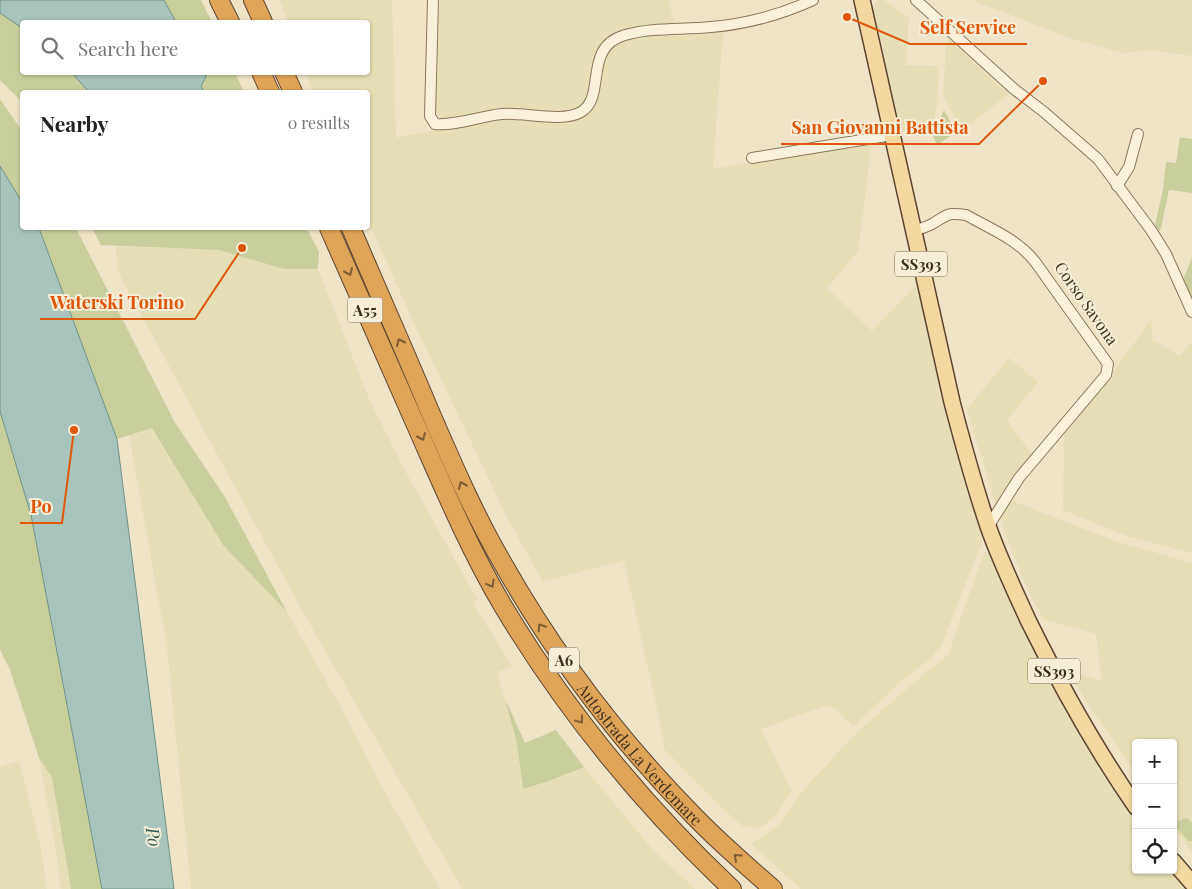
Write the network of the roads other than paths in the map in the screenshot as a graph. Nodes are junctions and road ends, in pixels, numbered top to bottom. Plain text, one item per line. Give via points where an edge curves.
1 (219, 0) edge
2 (230, 0) edge
3 (253, 0) edge
4 (433, 0) edge
5 (813, 0) edge
6 (862, 0) edge
7 (916, 0) edge
8 (229, 20) edge
9 (239, 20) edge
10 (262, 20) edge
11 (262, 75) edge
12 (285, 75) edge
13 (269, 90) edge
14 (292, 90) edge
15 (892, 134) junction
16 (1138, 134) dead end
17 (752, 158) dead end
18 (1117, 186) junction
19 (330, 230) edge
20 (352, 230) edge
21 (913, 231) junction
22 (1192, 312) edge
23 (420, 386) joint
24 (402, 393) joint
25 (988, 526) junction
26 (1132, 801) edge
27 (1177, 866) edge
28 (1192, 883) edge
29 (732, 889) edge
30 (773, 889) edge

1 - 8 highway
2 - 9 highway
3 - 10 highway
4 - 5 street via 430,116 435,124 445,125 503,114 557,117 582,112 590,103 598,60 612,40 643,32 740,24
6 - 15 main road, SS393
7 - 18 street via 1014,89 1098,159
11 - 13 highway
12 - 14 highway
15 - 17 street
15 - 21 main road, SS393
16 - 18 street via 1129,167
18 - 22 street via 1166,254
19 -> 24 highway, A55
23 -> 20 highway, A55
21 - 25 main road, SS393 via 952,402
21 - 25 street, Corso Savona via 931,225 947,213 966,216 1012,240 1036,262 1108,364 1106,374 1019,478
30 -> 23 highway, Autostrada La Verdemare / A6 via 659,779 569,667 501,561 469,501
24 -> 29 highway, Autostrada La Verdemare / A6 via 482,568 558,692 645,801
25 - 26 main road, SS393 via 1015,592 1070,702
27 - 28 main road

